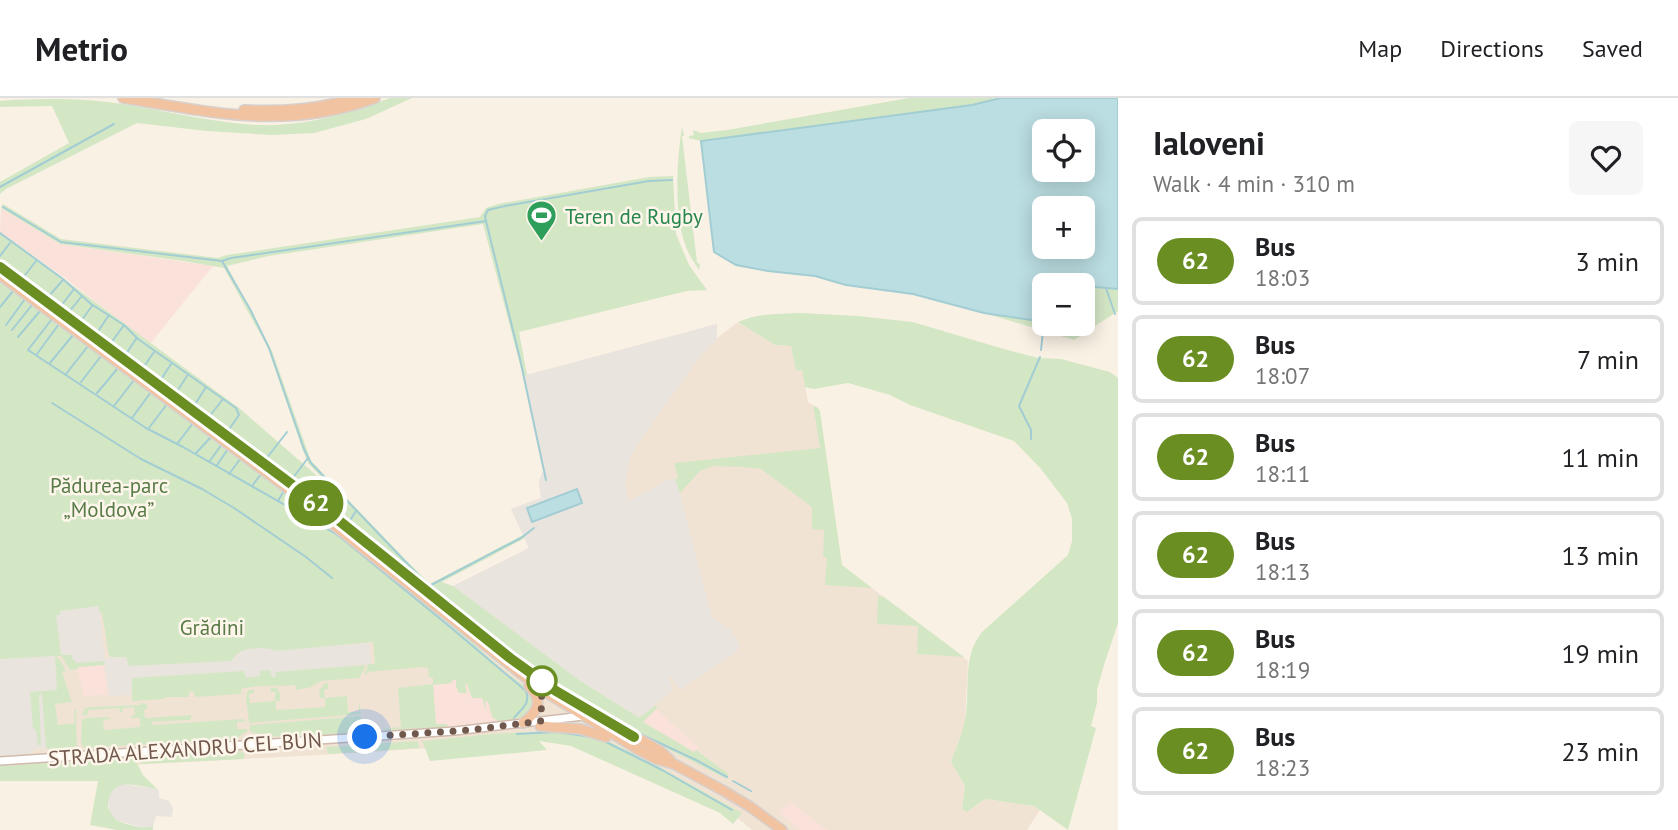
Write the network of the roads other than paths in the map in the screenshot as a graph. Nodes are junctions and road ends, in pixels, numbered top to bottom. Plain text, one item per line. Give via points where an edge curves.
1 (123, 98) edge
2 (162, 98) edge
3 (356, 98) edge
4 (375, 98) edge
5 (0, 260) edge
6 (0, 267) edge
7 (0, 275) edge
8 (19, 281) junction
9 (438, 608) junction
10 (510, 658) junction
11 (578, 705) junction
12 (583, 715) junction
13 (523, 723) junction
14 (540, 726) junction
15 (496, 727) junction
16 (637, 743) junction
17 (0, 761) edge
18 (782, 830) edge

1 - 4 highway via 259,117 317,114
2 - 3 highway via 277,111
5 - 8 highway
6 - 8 highway
7 - 9 highway via 286,487
8 - 10 highway via 322,507
9 - 12 highway via 538,688
9 - 13 highway via 534,690 537,708
10 - 11 highway
10 - 12 highway
11 - 12 highway
11 - 16 highway
12 - 13 main road, STRADA ALEXANDRU CEL BUN
12 - 14 main road, STRADA ALEXANDRU CEL BUN via 577,721
12 - 16 highway
13 - 15 main road, STRADA ALEXANDRU CEL BUN
14 - 15 main road, STRADA ALEXANDRU CEL BUN
14 - 16 highway via 588,730 628,747
15 - 17 main road, STRADA ALEXANDRU CEL BUN
16 - 18 highway via 656,759 674,764 745,804

